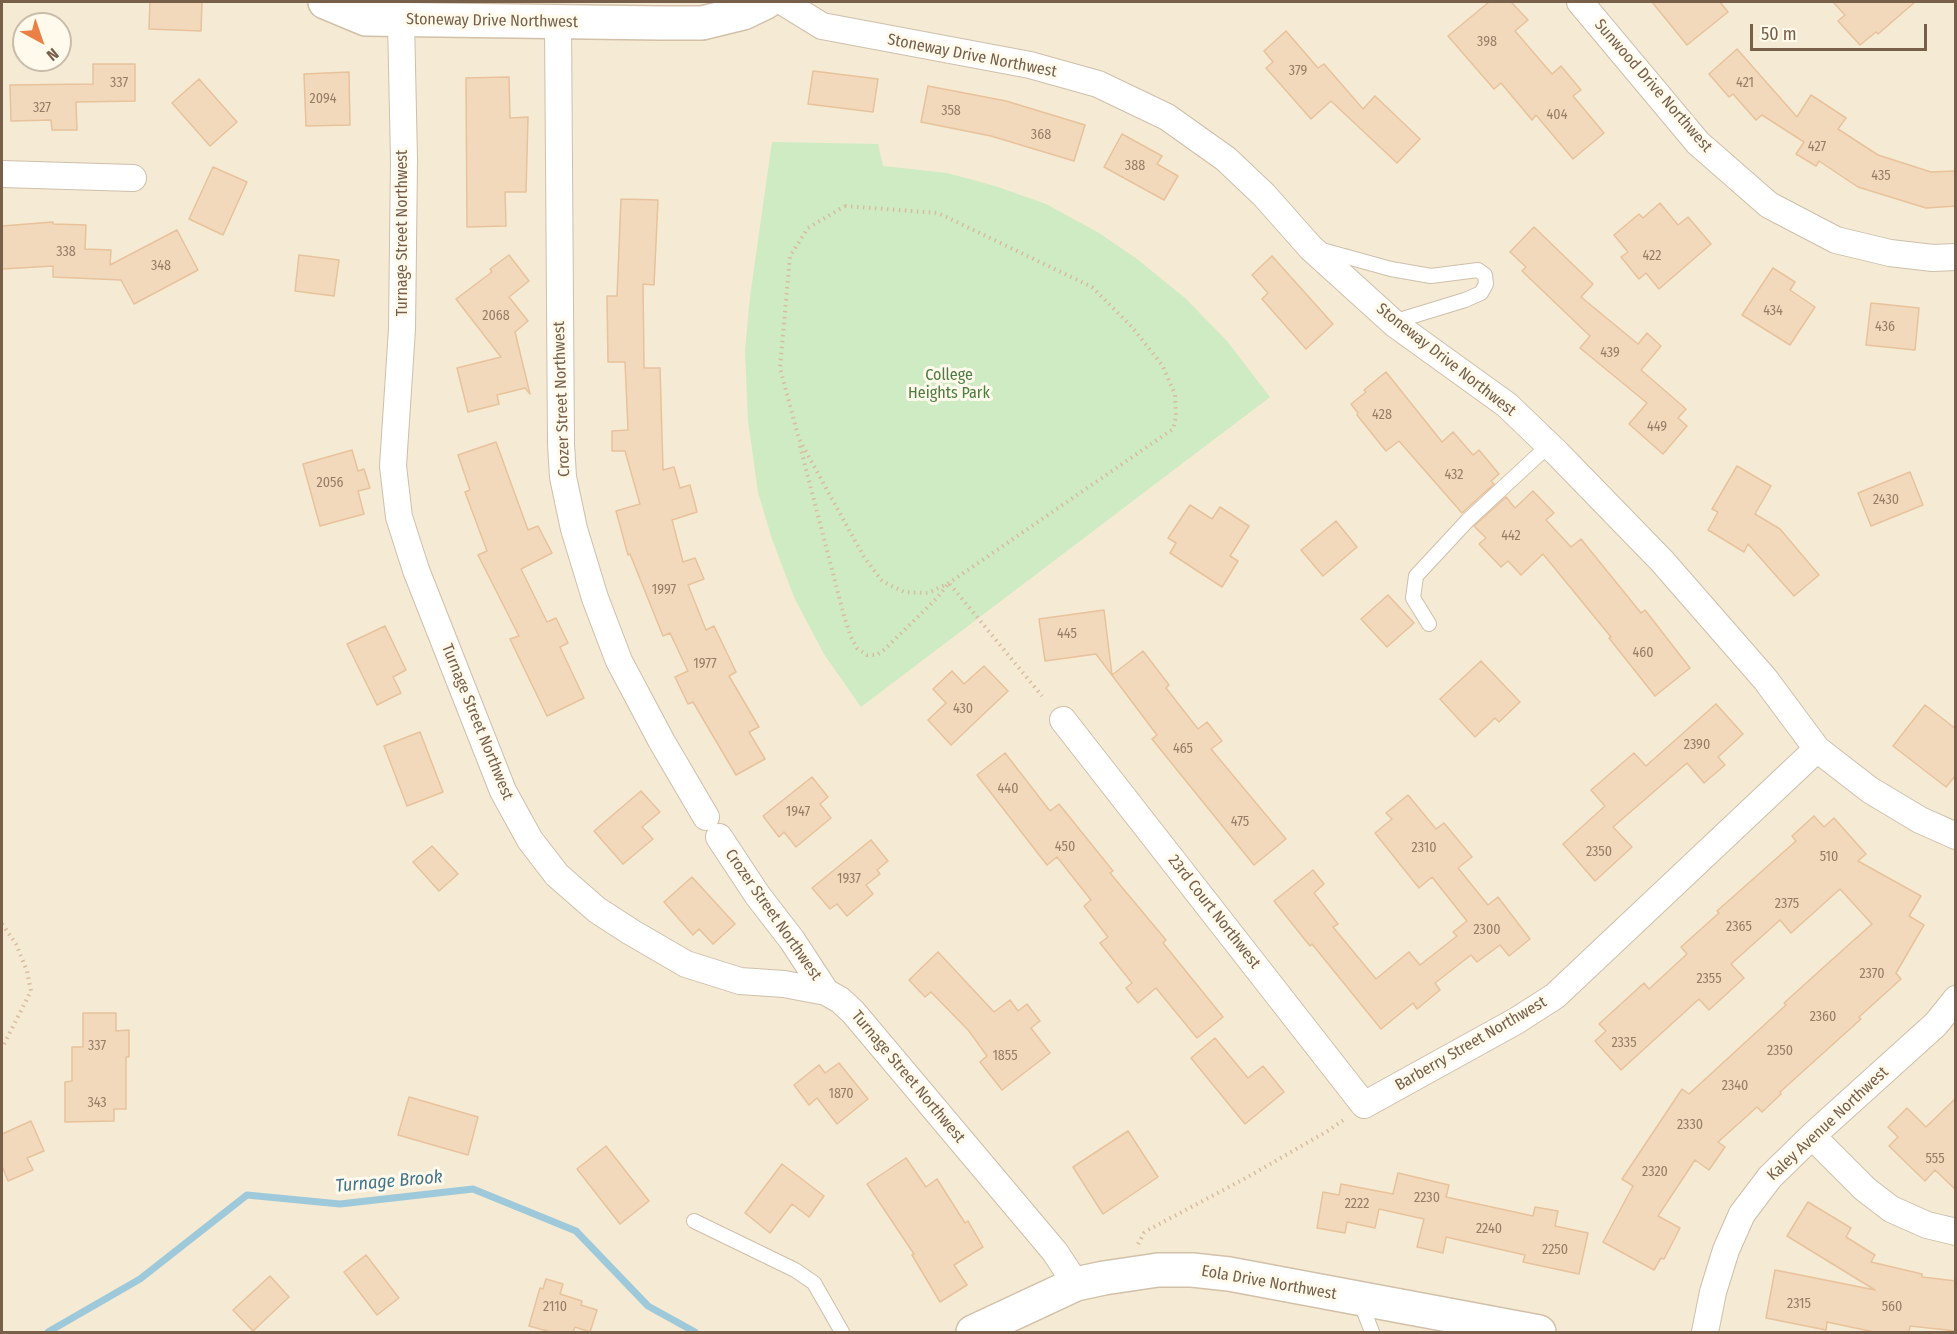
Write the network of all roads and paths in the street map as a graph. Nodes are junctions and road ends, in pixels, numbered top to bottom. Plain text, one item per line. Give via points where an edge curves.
1 (325, 2) edge
2 (766, 2) edge
3 (783, 2) edge
4 (1580, 2) edge
5 (574, 15) edge
6 (401, 20) junction
7 (2, 174) edge
8 (133, 178) dead end
9 (1311, 248) junction
10 (1956, 257) edge
11 (1393, 322) junction
12 (799, 439) junction
13 (1549, 445) junction
14 (949, 583) junction
15 (1429, 624) dead end
16 (1042, 696) dead end
17 (1063, 720) dead end
18 (1817, 749) junction
19 (1956, 836) edge
20 (2, 924) edge
21 (826, 992) junction
22 (1956, 999) edge
23 (2, 1048) edge
24 (1364, 1105) junction
25 (1812, 1136) junction
26 (694, 1221) dead end
27 (1956, 1232) edge
28 (1128, 1274) junction
29 (1076, 1284) junction
30 (1360, 1299) junction
31 (842, 1332) edge
32 (973, 1332) edge
33 (1372, 1332) edge
34 (1539, 1332) edge
35 (1705, 1332) edge

1 - 6 main road, Stoneway Drive Northwest via 366,19
2 - 5 main road, Stoneway Drive Northwest via 743,13 702,22
3 - 9 street, Stoneway Drive Northwest via 822,26 1030,65 1098,84 1167,117 1226,159
4 - 10 street, Sunwood Drive Northwest via 1698,143 1769,205 1836,240 1890,253
5 - 6 main road, Stoneway Drive Northwest
5 - 21 street, Crozer Street Northwest via 561,444 563,477 574,529 619,661 662,742 712,827
6 - 21 street, Turnage Street Northwest via 402,329 393,466 399,517 503,792 530,840 557,874 597,910 631,932 687,964 740,981
7 - 8 street
9 - 11 street, Stoneway Drive Northwest
9 - 11 lane via 1431,276 1478,270 1485,275 1486,284 1481,292
11 - 13 street, Stoneway Drive Northwest via 1507,405
12 - 14 path via 864,557 882,581 904,591 928,593
12 - 14 path via 844,616 857,648 867,655 877,655
12 - 14 path via 780,368 790,256 808,228 845,206 938,213 1092,287 1132,327 1162,366 1175,394 1173,429
13 - 15 lane via 1468,520 1416,576 1413,598
13 - 18 street, Stoneway Drive Northwest via 1662,561 1765,679
14 - 16 path
17 - 24 street, 23rd Court Northwest
18 - 19 street, Stoneway Drive Northwest via 1870,790
18 - 24 street, Barberry Street Northwest via 1555,996
20 - 23 path via 16,944 31,991
21 - 29 street, Turnage Street Northwest via 854,1012 1055,1252
22 - 25 street, Kaley Avenue Northwest via 1936,1024
24 - 28 path via 1326,1132 1148,1230 1140,1239
25 - 27 street via 1891,1209 1927,1225
25 - 35 street, Kaley Avenue Northwest via 1770,1177 1742,1214 1726,1250
26 - 31 lane via 814,1283
28 - 29 main road, Eola Drive Northwest
28 - 30 main road, Eola Drive Northwest via 1192,1270
29 - 32 main road, Eola Drive Northwest
30 - 33 lane
30 - 34 main road, Eola Drive Northwest

